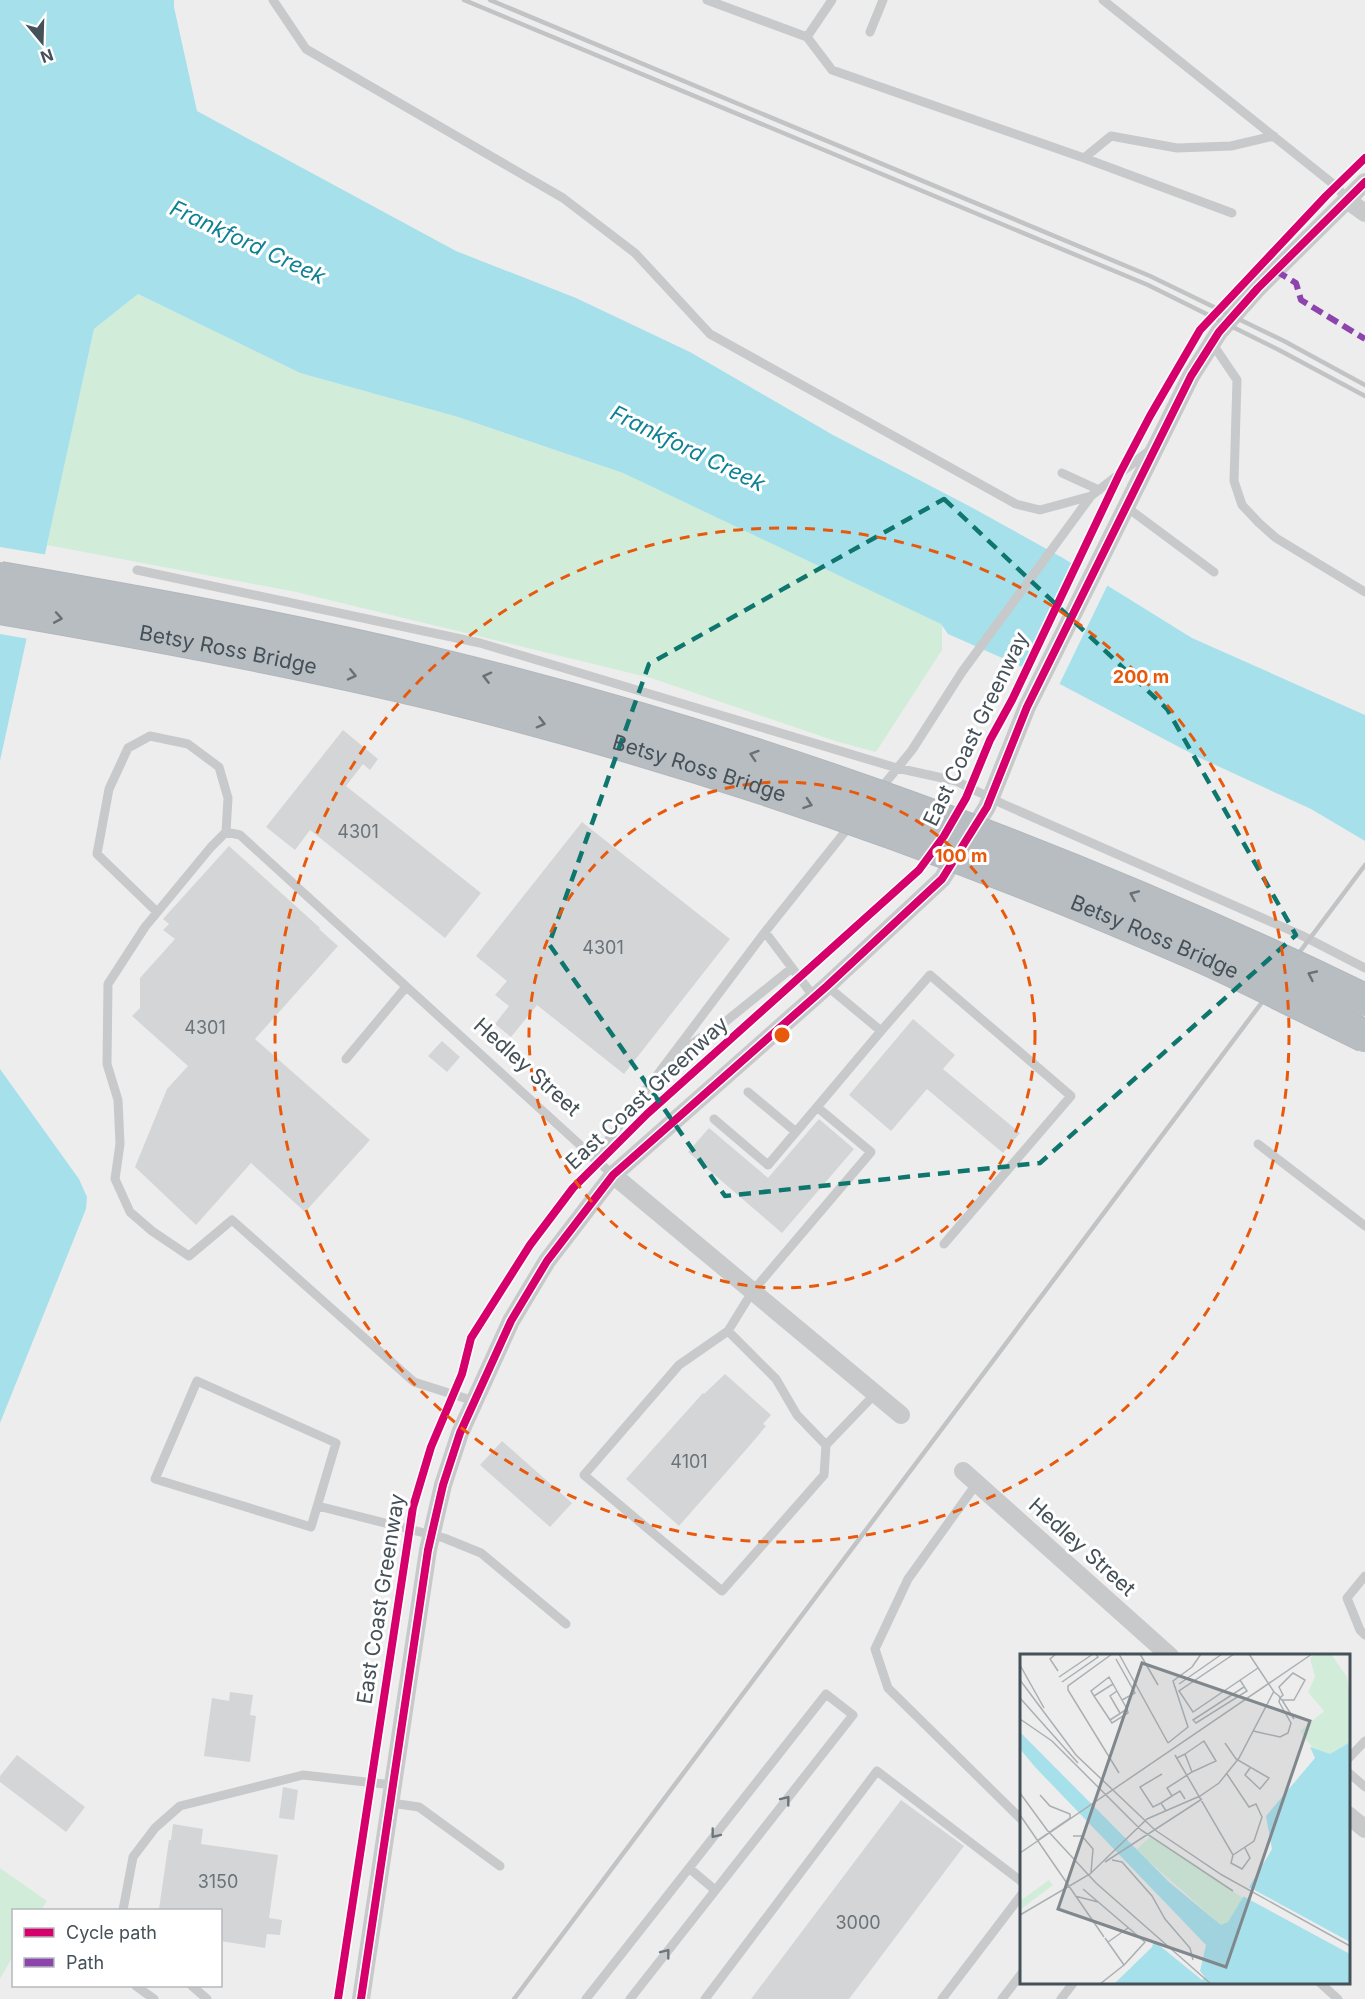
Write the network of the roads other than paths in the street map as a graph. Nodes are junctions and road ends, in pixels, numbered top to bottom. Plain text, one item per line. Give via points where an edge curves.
1 (273, 0) edge
2 (707, 0) edge
3 (832, 0) edge
4 (883, 0) edge
5 (1103, 0) edge
6 (870, 32) dead end
7 (807, 37) junction
8 (1274, 136) junction
9 (1084, 158) junction
10 (1365, 182) edge
11 (1347, 200) junction
12 (1232, 213) dead end
13 (1365, 213) edge
14 (1212, 343) junction
15 (1156, 445) junction
16 (1062, 473) dead end
17 (1099, 490) junction
18 (1091, 496) junction
19 (1125, 506) junction
20 (137, 570) dead end
21 (1214, 572) dead end
22 (0, 578) edge
23 (1365, 592) edge
24 (0, 608) edge
25 (897, 768) junction
26 (990, 798) junction
27 (868, 804) dead end
28 (861, 813) dead end
29 (226, 832) junction
30 (158, 912) junction
31 (765, 932) junction
32 (792, 968) junction
33 (1365, 968) edge
34 (406, 987) junction
35 (821, 991) junction
36 (1365, 1000) edge
37 (881, 1032) junction
38 (1365, 1036) edge
39 (346, 1059) dead end
40 (669, 1059) junction
41 (748, 1092) dead end
42 (817, 1107) junction
43 (714, 1119) dead end
44 (796, 1132) junction
45 (1258, 1144) dead end
46 (594, 1159) junction
47 (613, 1175) junction
48 (1365, 1226) edge
49 (944, 1244) dead end
50 (752, 1292) junction
51 (728, 1331) junction
52 (875, 1394) junction
53 (474, 1401) junction
54 (901, 1415) dead end
55 (826, 1444) junction
56 (970, 1477) joint
57 (318, 1506) junction
58 (432, 1535) junction
59 (1365, 1576) edge
60 (566, 1624) dead end
61 (1363, 1629) edge
62 (1168, 1654) edge
63 (1365, 1741) edge
64 (1350, 1758) edge
65 (1350, 1774) edge
66 (1365, 1787) edge
67 (392, 1794) junction
68 (1350, 1817) edge
69 (1020, 1818) edge
70 (1365, 1829) edge
71 (500, 1866) dead end
72 (689, 1868) junction
73 (1020, 1880) edge
74 (715, 1890) junction
75 (1020, 1897) edge
76 (123, 1909) edge
77 (1020, 1976) edge
78 (1073, 1984) edge
79 (1320, 1984) edge
80 (137, 1987) edge
81 (193, 1987) edge
82 (154, 1999) edge
83 (207, 1999) edge
84 (361, 1999) edge
85 (586, 1999) edge
86 (630, 1999) edge
87 (705, 1999) edge
88 (942, 1999) edge
89 (1002, 1999) edge
90 (1061, 1999) edge
91 (1338, 1999) edge

1 - 18 lane via 306,49 563,198 635,253 710,333 1016,504 1040,510
2 - 7 lane
3 - 7 lane
4 - 6 lane
5 - 8 lane
7 - 9 lane via 832,70
8 - 9 lane via 1231,147 1177,148 1111,135
8 - 11 lane via 1337,187
9 - 12 lane
10 - 11 street
11 - 13 street
11 - 14 street via 1258,288
14 - 15 street
14 - 23 lane via 1237,380 1234,481 1242,505 1276,538
15 - 17 lane
15 - 19 street
16 - 17 lane
17 - 18 lane
18 - 25 lane
19 - 21 lane
19 - 26 street via 1027,707
20 - 25 lane via 480,644
36 -> 22 highway, Betsy Ross Bridge, bridge via 1189,919 1007,844 861,790 676,731 374,650 202,613
24 -> 38 highway, Betsy Ross Bridge, bridge via 196,642 379,681 678,762 852,819 1029,884 1201,956
25 - 26 lane via 956,781
25 - 27 lane
26 - 33 lane via 1310,939
26 - 35 street via 942,879
28 - 31 lane
29 - 30 lane
29 - 30 lane via 228,798 219,767 188,744 150,736 128,748 109,789 97,854
29 - 34 lane, Hedley Street via 240,835
30 - 53 lane via 108,984 107,1064 118,1100 120,1144 114,1179 130,1212 189,1256 232,1220 414,1382
31 - 32 lane
31 - 40 lane
32 - 35 lane
32 - 40 lane via 725,1022
34 - 39 lane
34 - 46 lane, Hedley Street
35 - 37 lane
35 - 47 street
37 - 42 lane
37 - 49 lane via 930,975 1071,1096
40 - 46 lane
41 - 44 lane
42 - 44 lane
42 - 50 lane via 871,1152
43 - 44 lane via 768,1165
45 - 48 lane
46 - 47 lane, Hedley Street
47 - 50 street, Hedley Street
47 - 53 street via 547,1261 511,1321
50 - 51 lane
50 - 52 street, Hedley Street
51 - 55 lane via 776,1379 797,1415
51 - 55 lane via 679,1365 584,1475 722,1591 824,1475
52 - 54 street, Hedley Street
52 - 55 lane
53 - 58 street via 443,1485
56 - 62 street, Hedley Street
56 - 69 lane via 908,1579 875,1649 888,1688
57 - 57 lane via 336,1443 197,1381 155,1479 311,1527
57 - 58 lane
58 - 60 lane via 481,1553
58 - 67 street
59 - 61 lane via 1347,1598
63 - 64 lane
65 - 66 lane
67 - 71 lane via 419,1807
67 - 76 lane via 303,1775 180,1806 155,1828 133,1857
67 - 84 street
68 - 70 street
72 - 74 lane
74 -> 72 lane via 853,1715 826,1694
72 - 85 lane
73 - 87 lane via 877,1771
86 -> 74 lane
75 - 88 lane
77 - 89 lane
78 - 90 lane
79 - 91 lane
80 - 82 lane
81 - 83 lane

